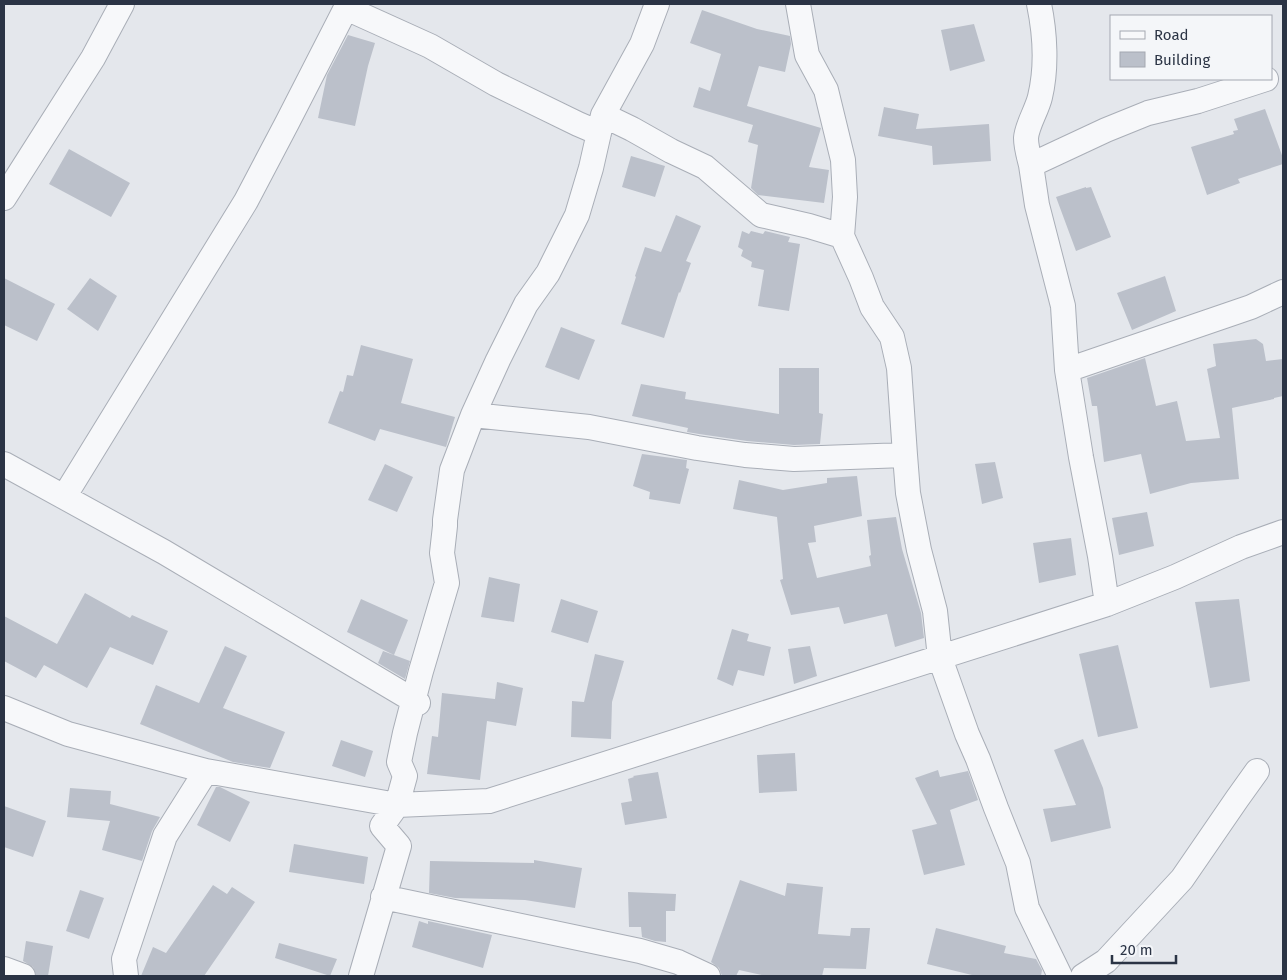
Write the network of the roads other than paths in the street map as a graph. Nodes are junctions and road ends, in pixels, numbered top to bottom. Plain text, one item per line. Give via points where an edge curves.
1 (122, 4) edge
2 (657, 4) edge
3 (798, 4) edge
4 (1039, 4) edge
5 (347, 6) edge
6 (1263, 80) edge
7 (601, 124) junction
8 (1031, 165) junction
9 (4, 198) edge
10 (842, 236) junction
11 (1283, 292) edge
12 (1067, 370) junction
13 (473, 415) junction
14 (904, 455) junction
15 (4, 464) edge
16 (64, 497) junction
17 (1283, 532) edge
18 (1107, 604) junction
19 (940, 658) junction
20 (4, 708) edge
21 (413, 709) junction
22 (206, 771) junction
23 (1257, 772) dead end
24 (397, 805) junction
25 (383, 897) junction
26 (4, 969) edge
27 (23, 976) edge
28 (126, 976) edge
29 (361, 976) edge
30 (708, 976) edge
31 (1060, 976) edge
32 (1082, 976) edge

1 - 9 street via 93,58
2 - 7 street via 642,44
3 - 10 street via 807,55 826,90 843,160
4 - 8 street via 1044,75 1040,98 1026,137
5 - 7 street via 578,124
5 - 16 street via 246,201
6 - 8 street via 1148,113
7 - 10 street via 632,129 705,167 760,215
7 - 13 street via 577,215 548,272 526,304
8 - 12 street via 1037,205 1063,306
10 - 14 street via 872,307 892,337 899,368
11 - 12 street via 1251,307
12 - 18 street
13 - 14 street via 589,427 745,455 794,459
13 - 21 street via 452,470 442,553 447,583
14 - 19 street via 919,550 935,611
15 - 16 street
16 - 21 street via 164,552
17 - 18 street
18 - 19 street
19 - 24 street via 489,801
19 - 31 street via 1018,863 1027,908
20 - 22 street via 68,734
21 - 24 street via 399,762 405,776
22 - 24 street
22 - 28 street via 165,836 124,959
23 - 32 street via 1182,879 1106,961
24 - 25 street via 382,826 399,846
25 - 29 street
25 - 30 street via 640,951 678,962
26 - 27 street

